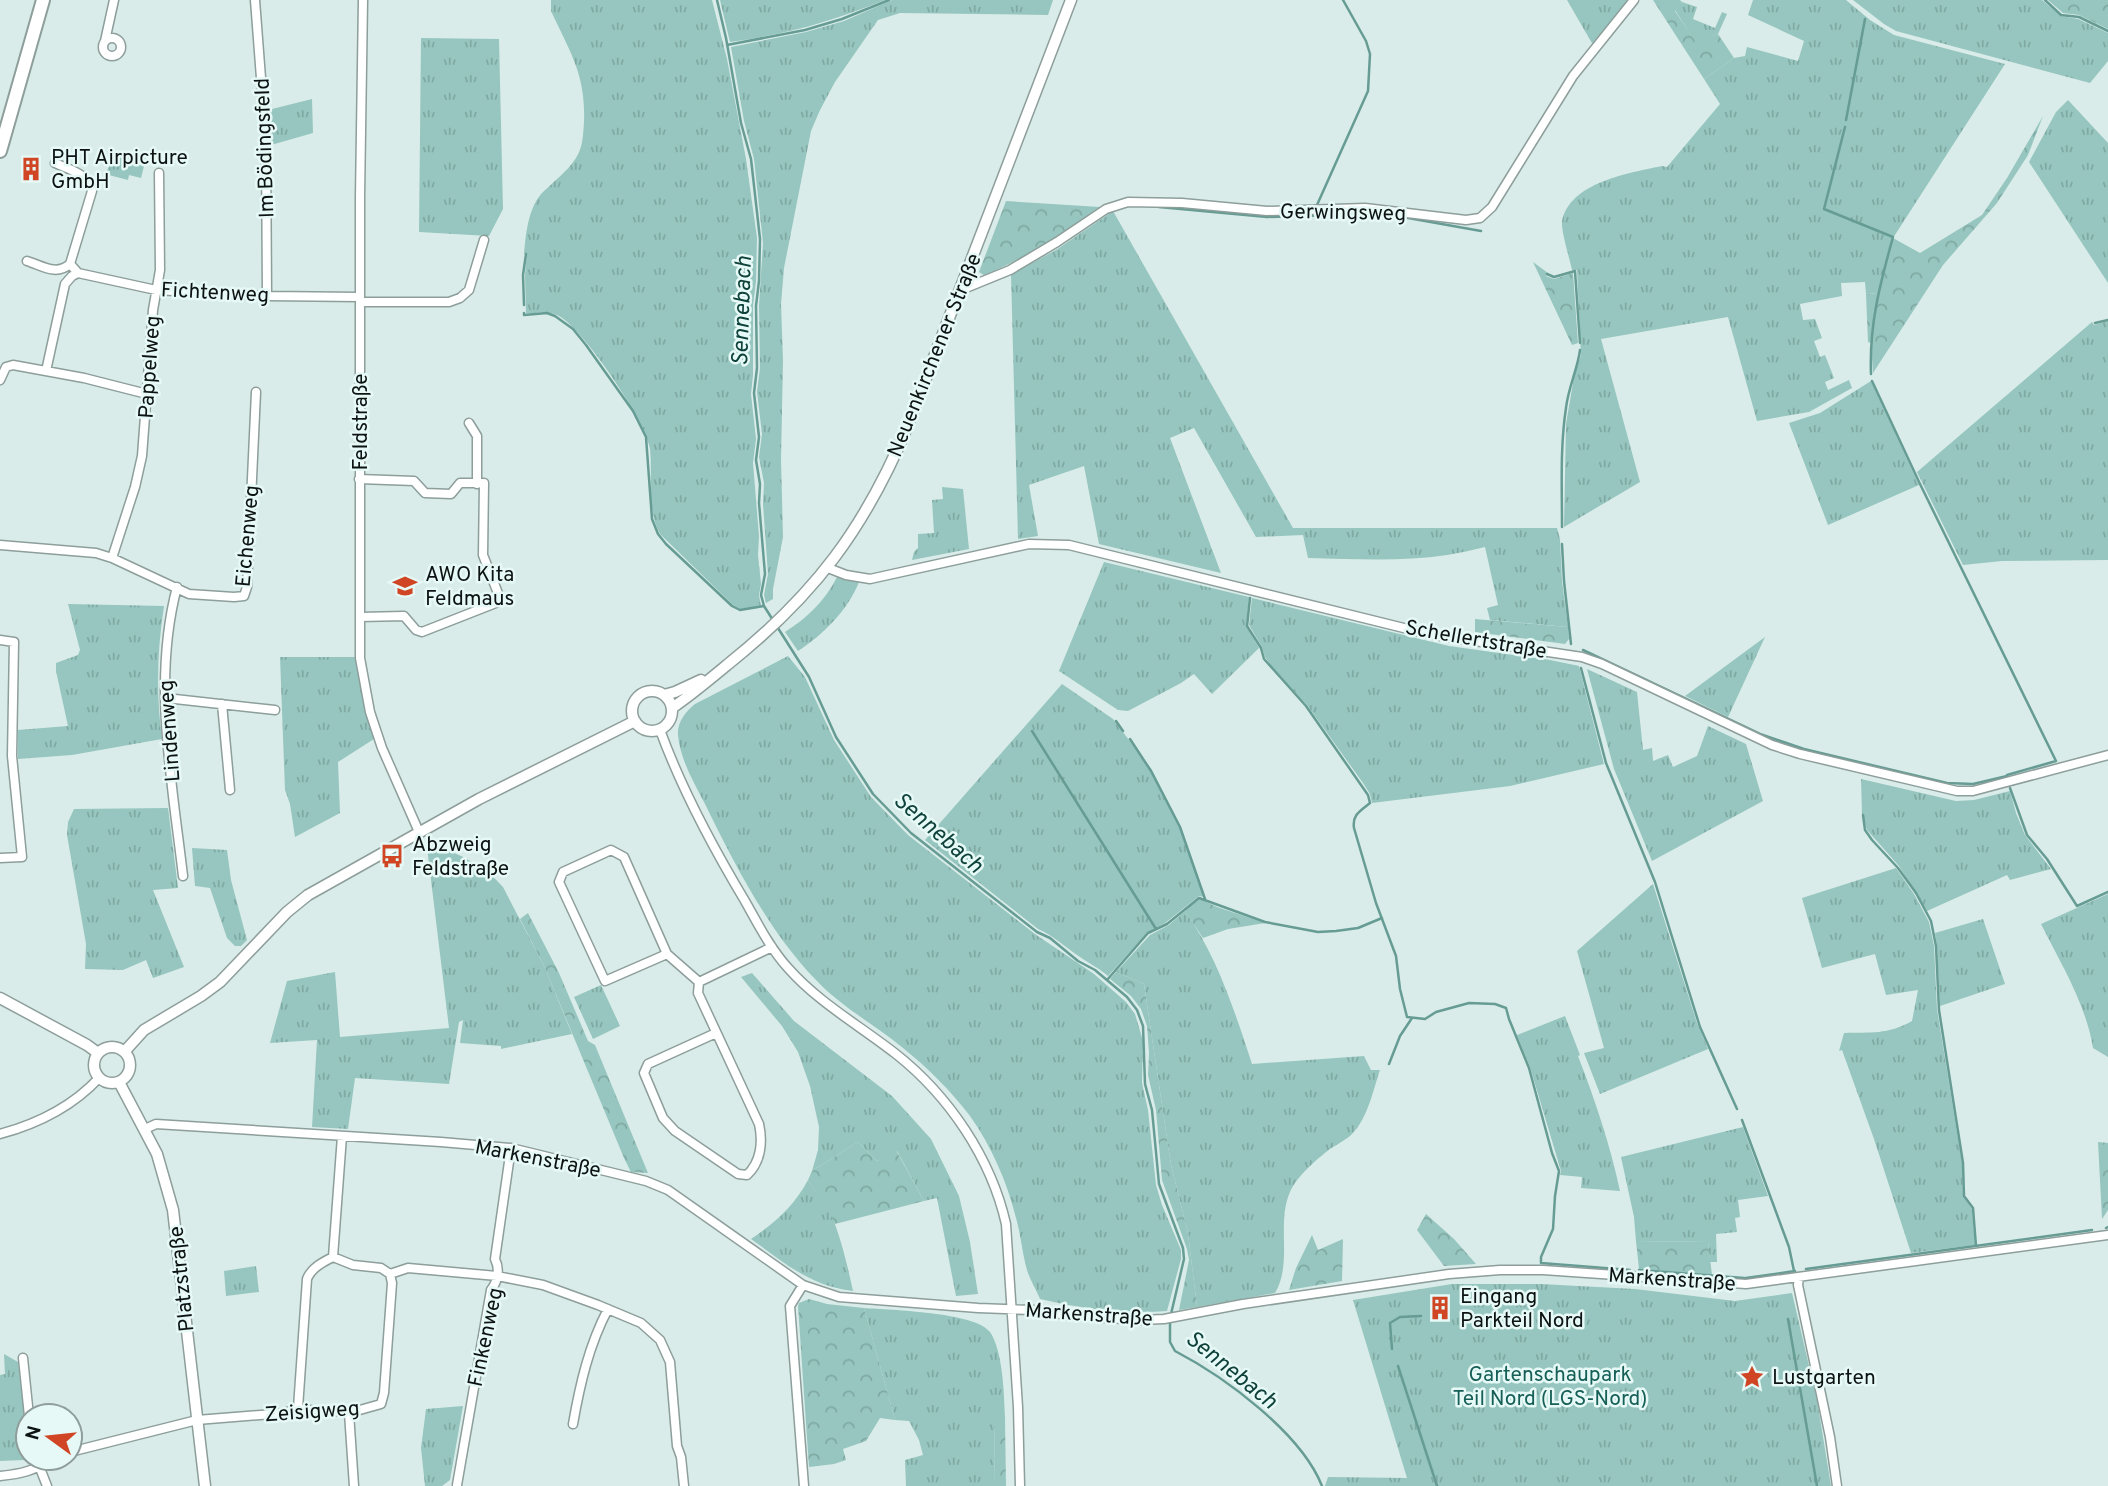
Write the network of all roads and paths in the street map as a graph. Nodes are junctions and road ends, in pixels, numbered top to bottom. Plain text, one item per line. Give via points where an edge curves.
1 (43, 0) edge
2 (114, 0) edge
3 (255, 0) edge
4 (363, 0) edge
5 (1071, 0) edge
6 (1634, 0) edge
7 (104, 41) dead end
8 (0, 151) edge
9 (55, 163) dead end
10 (159, 173) dead end
11 (484, 240) dead end
12 (27, 261) dead end
13 (74, 269) junction
14 (156, 290) junction
15 (961, 290) junction
16 (267, 296) junction
17 (360, 300) junction
18 (46, 370) junction
19 (0, 380) edge
20 (256, 393) dead end
21 (147, 394) junction
22 (469, 423) dead end
23 (359, 479) junction
24 (477, 484) junction
25 (0, 545) edge
26 (113, 558) junction
27 (828, 568) junction
28 (177, 587) junction
29 (360, 617) junction
30 (0, 640) edge
31 (726, 667) junction
32 (664, 695) junction
33 (166, 698) junction
34 (222, 704) junction
35 (672, 708) junction
36 (275, 710) dead end
37 (635, 721) junction
38 (660, 730) junction
39 (2108, 754) edge
40 (0, 756) edge
41 (12, 756) junction
42 (230, 790) dead end
43 (419, 832) junction
44 (0, 858) edge
45 (183, 876) dead end
46 (772, 947) junction
47 (667, 954) junction
48 (699, 982) junction
49 (0, 998) edge
50 (716, 1033) junction
51 (125, 1051) junction
52 (98, 1053) junction
53 (99, 1078) junction
54 (119, 1082) junction
55 (145, 1129) junction
56 (0, 1134) edge
57 (342, 1136) junction
58 (511, 1148) junction
59 (2108, 1235) edge
60 (333, 1257) junction
61 (390, 1275) junction
62 (497, 1276) junction
63 (1799, 1277) junction
64 (803, 1285) junction
65 (608, 1309) junction
66 (1013, 1309) junction
67 (23, 1357) dead end
68 (28, 1402) edge
69 (298, 1408) junction
70 (349, 1413) junction
71 (197, 1420) junction
72 (573, 1424) dead end
73 (84, 1448) edge
74 (25, 1472) edge
75 (0, 1476) edge
76 (205, 1486) edge
77 (354, 1486) edge
78 (457, 1486) edge
79 (684, 1486) edge
80 (804, 1486) edge
81 (1020, 1486) edge
82 (1837, 1486) edge

1 - 8 main road
2 - 7 street
3 - 16 street, Im Bödingsfeld via 266,144
4 - 17 street, Feldstraße
5 - 15 street, Neuenkirchener Straße
6 - 15 street, Gerwingsweg via 1573,76 1492,207 1480,218 1365,208 1267,211 1128,202 1106,209 1010,270
9 - 13 street via 87,178 92,191
10 - 14 street, Pappelweg
11 - 17 street, Fichtenweg via 469,290 460,298 449,302
12 - 13 street, Fichtenweg via 57,271
13 - 14 street, Fichtenweg
13 - 18 street via 65,284
14 - 16 street, Fichtenweg
14 - 21 street, Pappelweg
15 - 27 street, Neuenkirchener Straße via 895,456 870,506
16 - 17 street, Fichtenweg
17 - 23 street, Feldstraße
18 - 19 street via 13,365 6,367
18 - 21 street
20 - 28 street, Eichenweg via 244,596 189,594
21 - 26 street, Pappelweg via 142,456
22 - 24 street via 477,436
23 - 24 street via 414,481 425,493 451,494 460,484
23 - 29 street, Feldstraße
24 - 29 street via 484,484 483,555 501,601 422,632 404,616
25 - 26 street, Eichenweg via 77,550
26 - 28 street, Eichenweg
27 - 31 street, Neuenkirchener Straße via 780,620
27 - 39 street, Schellertstraße via 870,579 1029,544 1069,545 1428,634 1582,657 1772,745 1957,791
28 - 33 street, Lindenweg via 164,658
29 - 43 street, Feldstraße via 360,657 370,712
30 - 41 street via 14,642
31 - 32 street, Neuenkirchener Straße
31 - 35 street, Neuenkirchener Straße
32 - 35 street
32 - 37 street via 647,692 639,696 632,712
33 - 34 street
33 - 45 street, Lindenweg
34 - 36 street
34 - 42 street
35 - 38 street via 670,721
37 - 38 street via 650,732
37 - 43 street
38 - 46 street via 676,772 728,873
40 - 41 street
41 - 44 street via 22,857
43 - 51 street via 308,895 220,982 144,1030
46 - 48 street
46 - 66 street via 827,1005 921,1077 972,1139 1001,1203
47 - 47 street via 624,857 611,850 563,872 559,882 605,981
47 - 48 street
48 - 50 street via 698,993
49 - 52 street
50 - 50 street via 648,1064 644,1073 663,1118 675,1131 738,1174 747,1175 760,1153 759,1124
51 - 52 street via 114,1046
51 - 54 street via 131,1068
52 - 53 street via 94,1063
53 - 54 street
53 - 56 street via 50,1115
54 - 55 street, Platzstraße
55 - 57 street, Markenstraße via 156,1124
55 - 71 street, Platzstraße via 173,1210
57 - 58 street, Markenstraße
57 - 60 street
58 - 62 street, Finkenweg via 495,1259
58 - 64 street, Markenstraße via 668,1190
59 - 63 street, Markenstraße
60 - 61 street via 381,1268
60 - 69 street via 307,1279
61 - 62 street via 408,1268
61 - 70 street, Zeisigweg via 381,1404
62 - 65 street via 542,1285
62 - 78 street, Finkenweg
63 - 66 street, Markenstraße via 1736,1284 1500,1270 1404,1279 1164,1319
63 - 82 street
64 - 66 street, Markenstraße via 839,1297
64 - 80 street via 790,1306
65 - 72 street via 584,1372
65 - 79 street via 640,1323 666,1350 673,1375
66 - 81 street
67 - 68 street
69 - 70 street, Zeisigweg
69 - 71 street, Zeisigweg
70 - 77 street
71 - 73 street, Zeisigweg
71 - 76 street, Platzstraße
74 - 75 street

